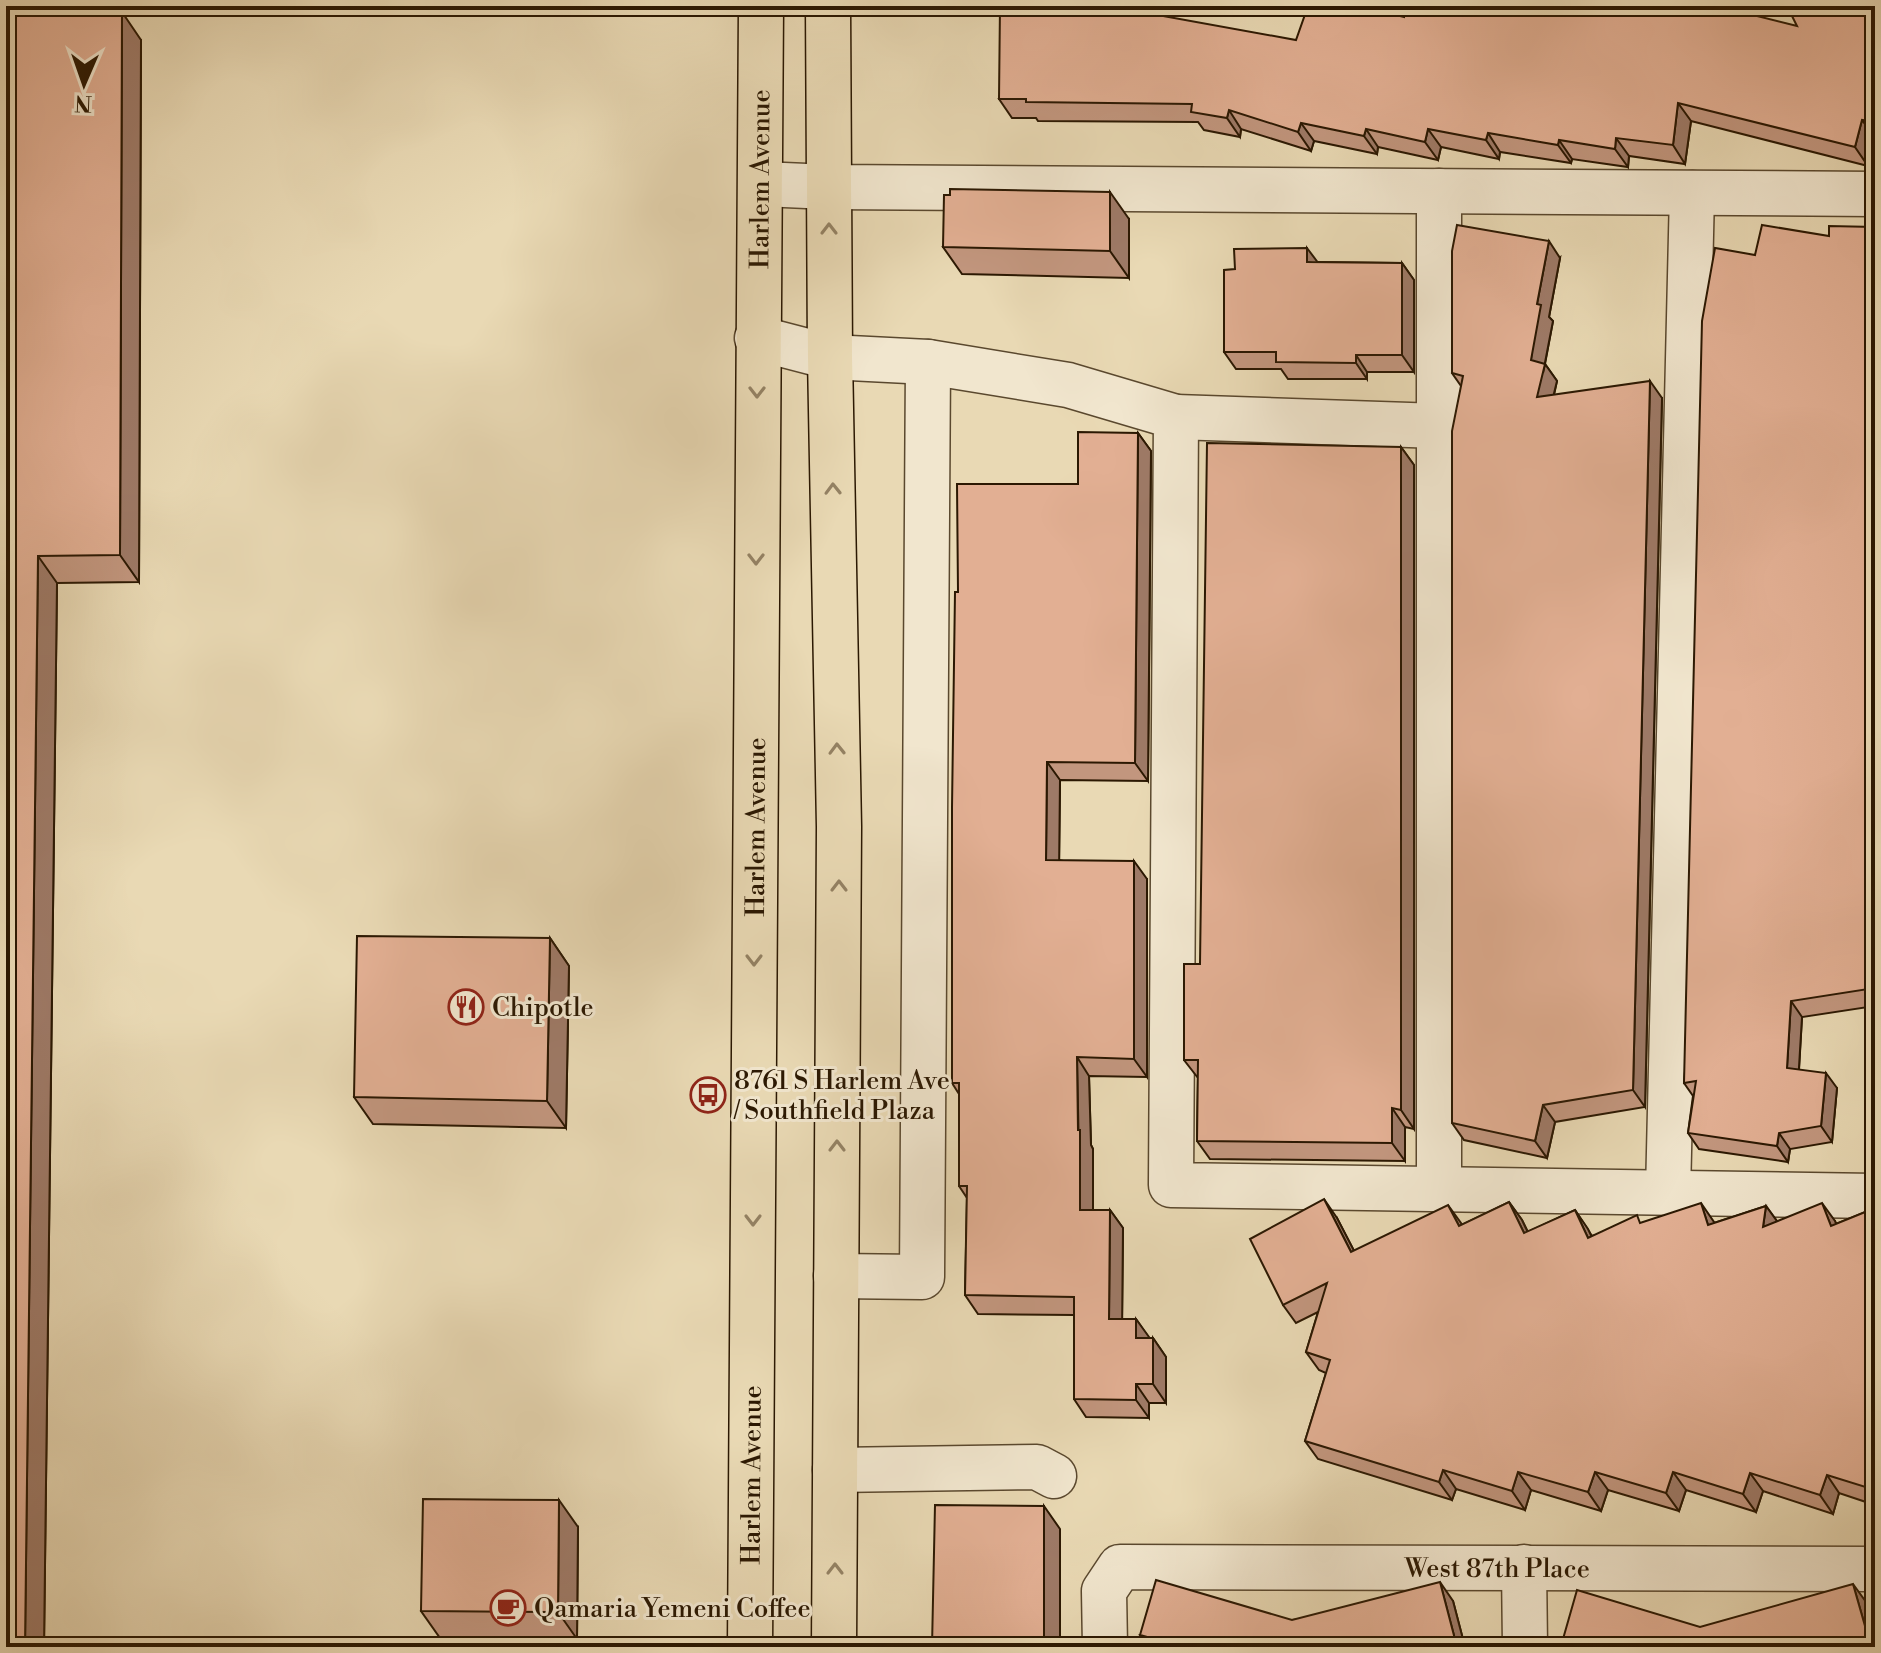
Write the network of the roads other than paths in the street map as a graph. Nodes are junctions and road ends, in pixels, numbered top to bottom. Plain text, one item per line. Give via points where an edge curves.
1 (761, 6) edge
2 (828, 6) edge
3 (761, 184) junction
4 (829, 187) junction
5 (1439, 191) junction
6 (1692, 193) junction
7 (1875, 194) edge
8 (757, 338) junction
9 (830, 357) junction
10 (928, 362) junction
11 (1176, 417) junction
12 (1439, 426) junction
13 (1439, 1189) junction
14 (1668, 1193) junction
15 (1875, 1196) edge
16 (836, 1276) junction
17 (835, 1470) junction
18 (1054, 1476) dead end
19 (1524, 1567) junction
20 (1875, 1569) edge
21 (750, 1647) edge
22 (834, 1647) edge
23 (1105, 1647) edge
24 (1525, 1647) edge

1 - 3 main road, Harlem Avenue
2 - 4 main road
3 - 4 street
3 - 8 main road, Harlem Avenue
4 - 5 street
9 -> 4 main road
5 - 6 street
5 - 12 street
6 - 7 street
6 - 14 street
8 - 9 street
8 -> 21 main road, Harlem Avenue
9 - 10 street
16 -> 9 main road via 839,827
10 - 11 street via 1068,385
10 - 16 street via 922,1277
11 - 12 street
11 - 13 street via 1171,1185
12 - 13 street
13 - 14 street
14 - 15 street
16 - 17 main road
17 - 18 street via 1037,1467
22 -> 17 main road
19 - 20 street, West 87th Place
19 - 23 street, West 87th Place via 1120,1567 1104,1591
19 - 24 street

